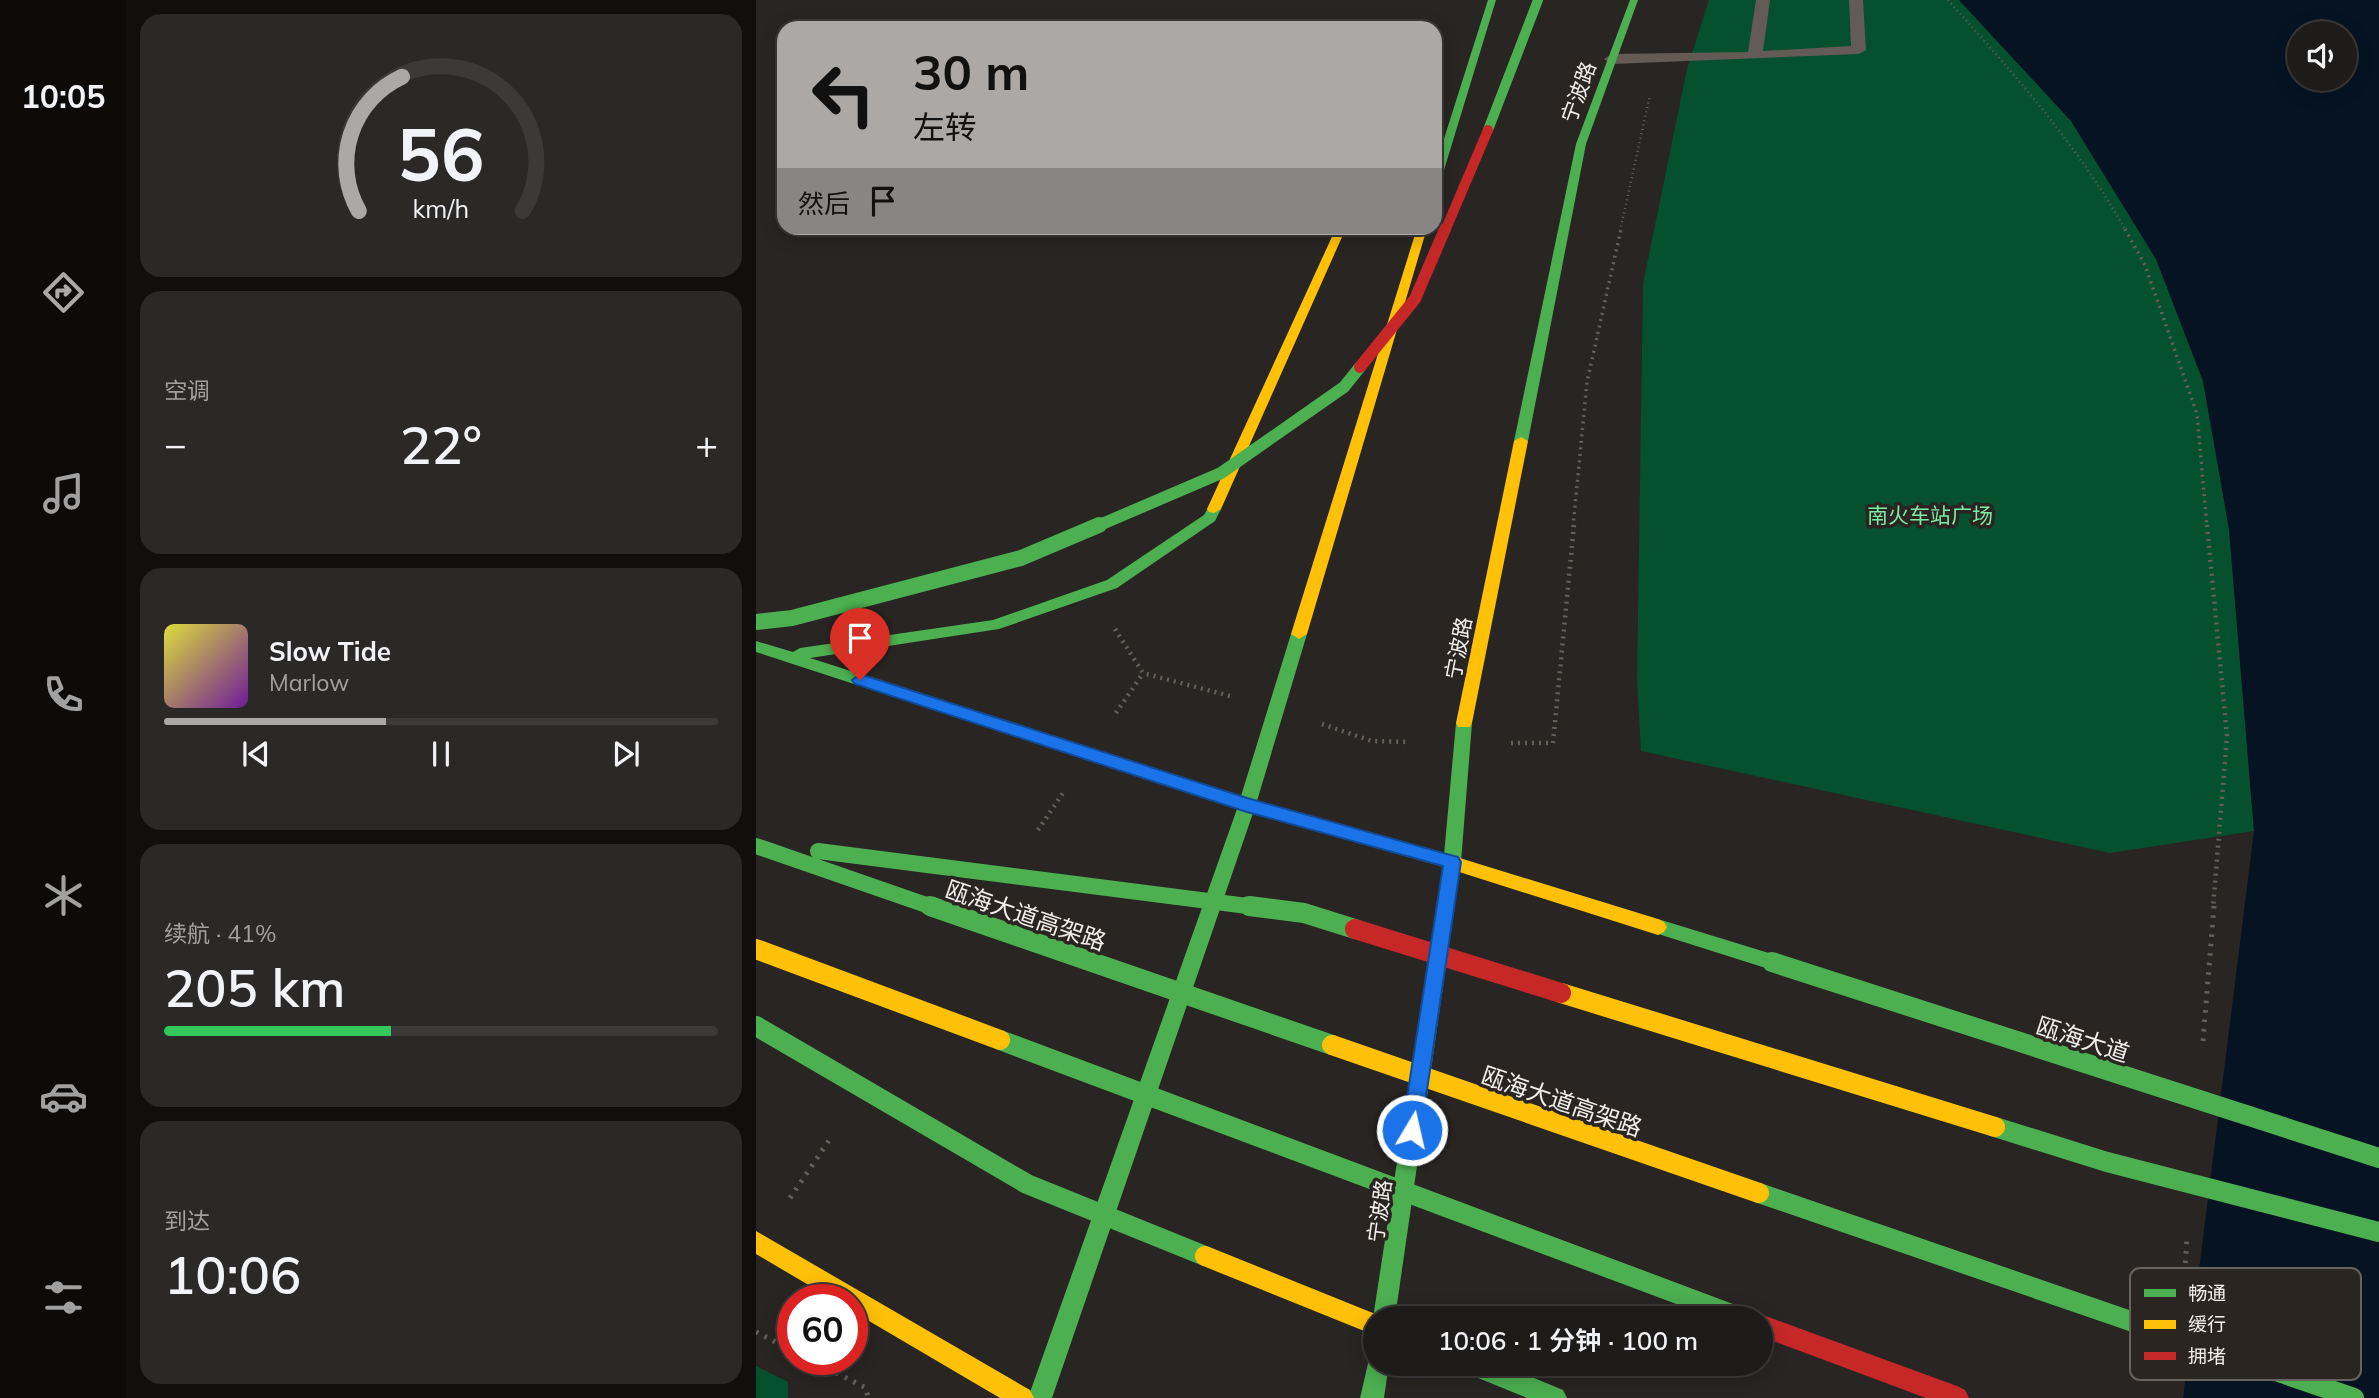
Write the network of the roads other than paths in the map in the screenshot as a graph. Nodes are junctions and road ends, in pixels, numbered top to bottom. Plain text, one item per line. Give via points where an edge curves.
1 (1538, 0) edge
2 (1634, 0) edge
3 (1763, 0) edge
4 (1856, 0) edge
5 (1490, 3) edge
6 (1755, 56) junction
7 (1612, 59) junction
8 (1455, 62) dead end
9 (1442, 160) edge
10 (1337, 235) edge
11 (1420, 235) edge
12 (756, 622) edge
13 (756, 646) edge
14 (784, 655) junction
15 (1247, 805) junction
16 (756, 844) edge
17 (1452, 862) junction
18 (756, 949) edge
19 (756, 1026) edge
20 (2379, 1158) edge
21 (2107, 1162) junction
22 (2379, 1232) edge
23 (2340, 1240) dead end
24 (756, 1242) edge
25 (1386, 1306) edge
26 (1710, 1306) edge
27 (1363, 1320) edge
28 (2130, 1320) edge
29 (1773, 1330) edge
30 (1376, 1376) edge
31 (1501, 1376) edge
32 (2302, 1380) edge
33 (1022, 1398) edge
34 (1040, 1398) edge
35 (1373, 1398) edge
36 (1555, 1398) edge
37 (1956, 1398) edge
38 (2354, 1398) edge

1 - 12 main road, bridge via 1478,159 1415,299 1344,387 1221,473 1021,558 792,618
2 - 7 main road, 宁波路
3 - 6 lane
4 - 6 lane via 1859,50
5 - 8 main road
5 - 9 main road
6 - 7 lane
7 - 17 main road, 宁波路 via 1581,144 1463,730
10 - 14 main road via 1210,518 1112,584 994,625
11 - 15 main road
13 - 14 main road, 瓯海大道
14 - 15 main road, 瓯海大道
15 - 17 main road, 瓯海大道
15 - 34 main road
16 - 21 main road, bridge via 1304,913
16 - 28 main road, 瓯海大道高架路, bridge
17 - 20 main road, 瓯海大道, bridge
17 - 25 main road, 宁波路
18 - 26 main road, bridge
19 - 27 main road, bridge via 1027,1184
21 - 22 main road, bridge
21 - 23 main road, bridge
24 - 33 main road
29 - 37 main road
30 - 35 main road
31 - 36 main road
32 - 38 main road, 瓯海大道高架路, bridge

